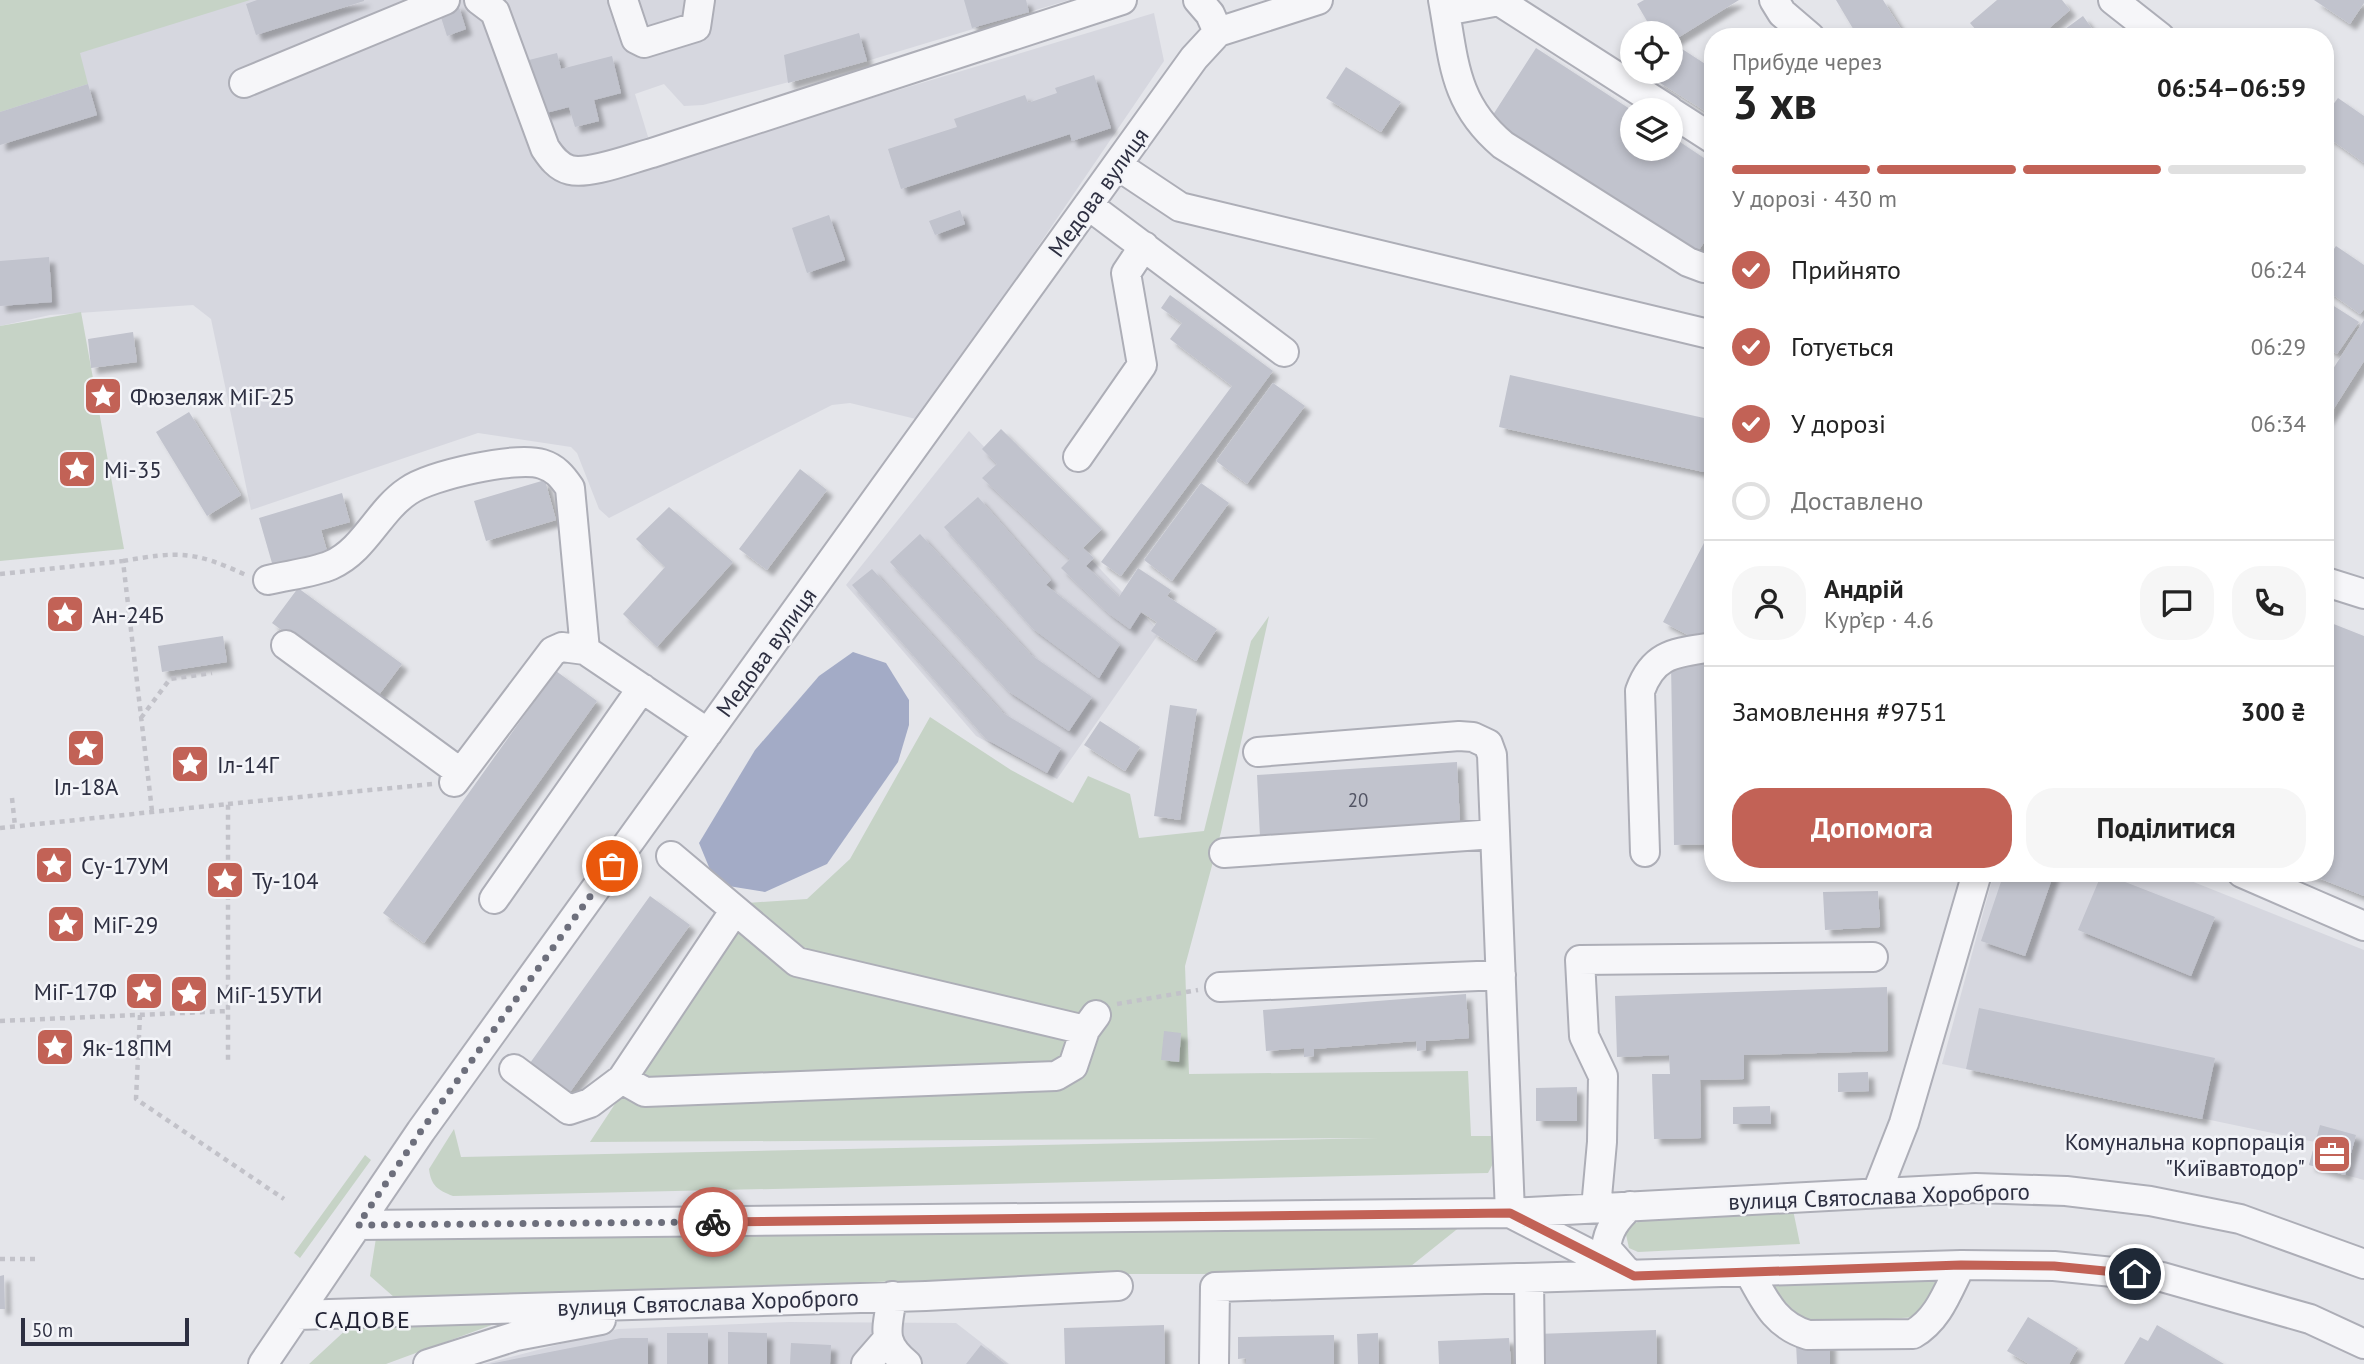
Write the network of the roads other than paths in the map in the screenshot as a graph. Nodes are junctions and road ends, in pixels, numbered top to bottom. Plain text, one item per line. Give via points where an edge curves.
1 (445, 0) edge
2 (479, 0) edge
3 (623, 0) edge
4 (700, 0) edge
5 (1122, 0) edge
6 (1199, 0) edge
7 (1318, 0) edge
8 (1774, 0) edge
9 (2113, 0) edge
10 (1444, 5) edge
11 (1800, 28) edge
12 (2149, 28) edge
13 (1218, 32) junction
14 (244, 83) dead end
15 (1650, 98) edge
16 (1683, 119) edge
17 (1704, 133) edge
18 (1117, 165) junction
19 (1088, 205) junction
20 (1144, 246) junction
21 (1704, 268) edge
22 (1704, 333) edge
23 (1284, 352) dead end
24 (1078, 457) dead end
25 (268, 580) road end
26 (2334, 585) edge
27 (2364, 594) edge
28 (286, 645) dead end
29 (1704, 649) edge
30 (585, 650) junction
31 (642, 688) junction
32 (708, 733) junction
33 (1258, 752) dead end
34 (1495, 834) junction
35 (1645, 852) dead end
36 (1224, 853) dead end
37 (671, 856) dead end
38 (1975, 882) edge
39 (2263, 882) edge
40 (494, 900) dead end
41 (735, 910) junction
42 (2364, 926) edge
43 (1873, 957) dead end
44 (1500, 975) junction
45 (1220, 987) road end
46 (514, 1069) dead end
47 (622, 1079) junction
48 (1877, 1192) junction
49 (1630, 1206) junction
50 (1596, 1208) junction
51 (1510, 1213) junction
52 (358, 1225) junction
53 (2364, 1264) edge
54 (1961, 1265) junction
55 (1749, 1272) junction
56 (1634, 1276) junction
57 (1529, 1279) junction
58 (1118, 1286) dead end
59 (892, 1296) junction
60 (675, 1303) junction
61 (297, 1315) junction
62 (886, 1341) junction
63 (2364, 1344) edge
64 (263, 1364) edge
65 (428, 1364) edge
66 (866, 1364) edge
67 (907, 1364) edge
68 (1214, 1364) edge
69 (1531, 1364) edge

1 - 14 street
2 - 5 street via 495,12 545,149 569,170 586,171
3 - 4 street via 636,39 644,43 696,27
6 - 13 street
7 - 13 street, Медова вулиця
8 - 11 street
9 - 12 street
10 - 15 street via 1499,1
10 - 21 street via 1457,83 1469,111 1484,129
13 - 18 street, Медова вулиця
16 - 17 street
18 - 19 street, Медова вулиця
18 - 22 street via 1180,207
19 - 20 street
19 - 32 street, Медова вулиця
20 - 23 street
20 - 24 street via 1126,273 1142,365
25 - 30 street via 331,565 354,550 408,491 432,480 523,460 544,464 560,473 570,488
26 - 27 street
28 - 30 street via 458,777 553,652 562,647
29 - 35 street via 1656,662 1640,691
30 - 31 street
31 - 32 street
31 - 40 street
32 - 52 street, Медова вулиця
33 - 34 street via 1473,737 1488,744 1492,755
34 - 36 street
34 - 44 street
37 - 41 street
38 - 48 street via 1904,1124
39 - 42 street
41 - 47 street
41 - 47 street via 797,962 1090,1022 1073,1066 1056,1076 645,1092
43 - 50 street via 1580,960 1584,1036 1603,1076
44 - 45 street
44 - 51 street
46 - 47 street via 569,1110 590,1103
48 - 49 street, вулиця Святослава Хороброго
48 - 53 street, вулиця Святослава Хороброго via 1989,1188 2150,1201 2240,1219
49 - 50 street, вулиця Святослава Хороброго
49 - 56 street via 1607,1235 1606,1248 1617,1264
50 - 51 street, вулиця Святослава Хороброго
51 - 52 street, вулиця Святослава Хороброго
51 - 56 street, вулиця Святослава Хороброго
52 - 61 street, Медова вулиця
54 - 55 street, вулиця Святослава Хороброго
54 - 55 street via 1936,1314 1913,1334 1808,1335 1791,1330 1776,1320
54 - 63 street, вулиця Святослава Хороброго via 2054,1266 2162,1277 2310,1319
55 - 56 street, вулиця Святослава Хороброго
56 - 57 street, вулиця Святослава Хороброго
57 - 68 street, вулиця Святослава Хороброго via 1215,1287
57 - 69 street
58 - 59 street, вулиця Святослава Хороброго
59 - 60 street, вулиця Святослава Хороброго
59 - 62 street
60 - 61 street, вулиця Святослава Хороброго
60 - 65 street via 516,1336
61 - 64 street, Медова вулиця
62 - 66 street
62 - 67 street

